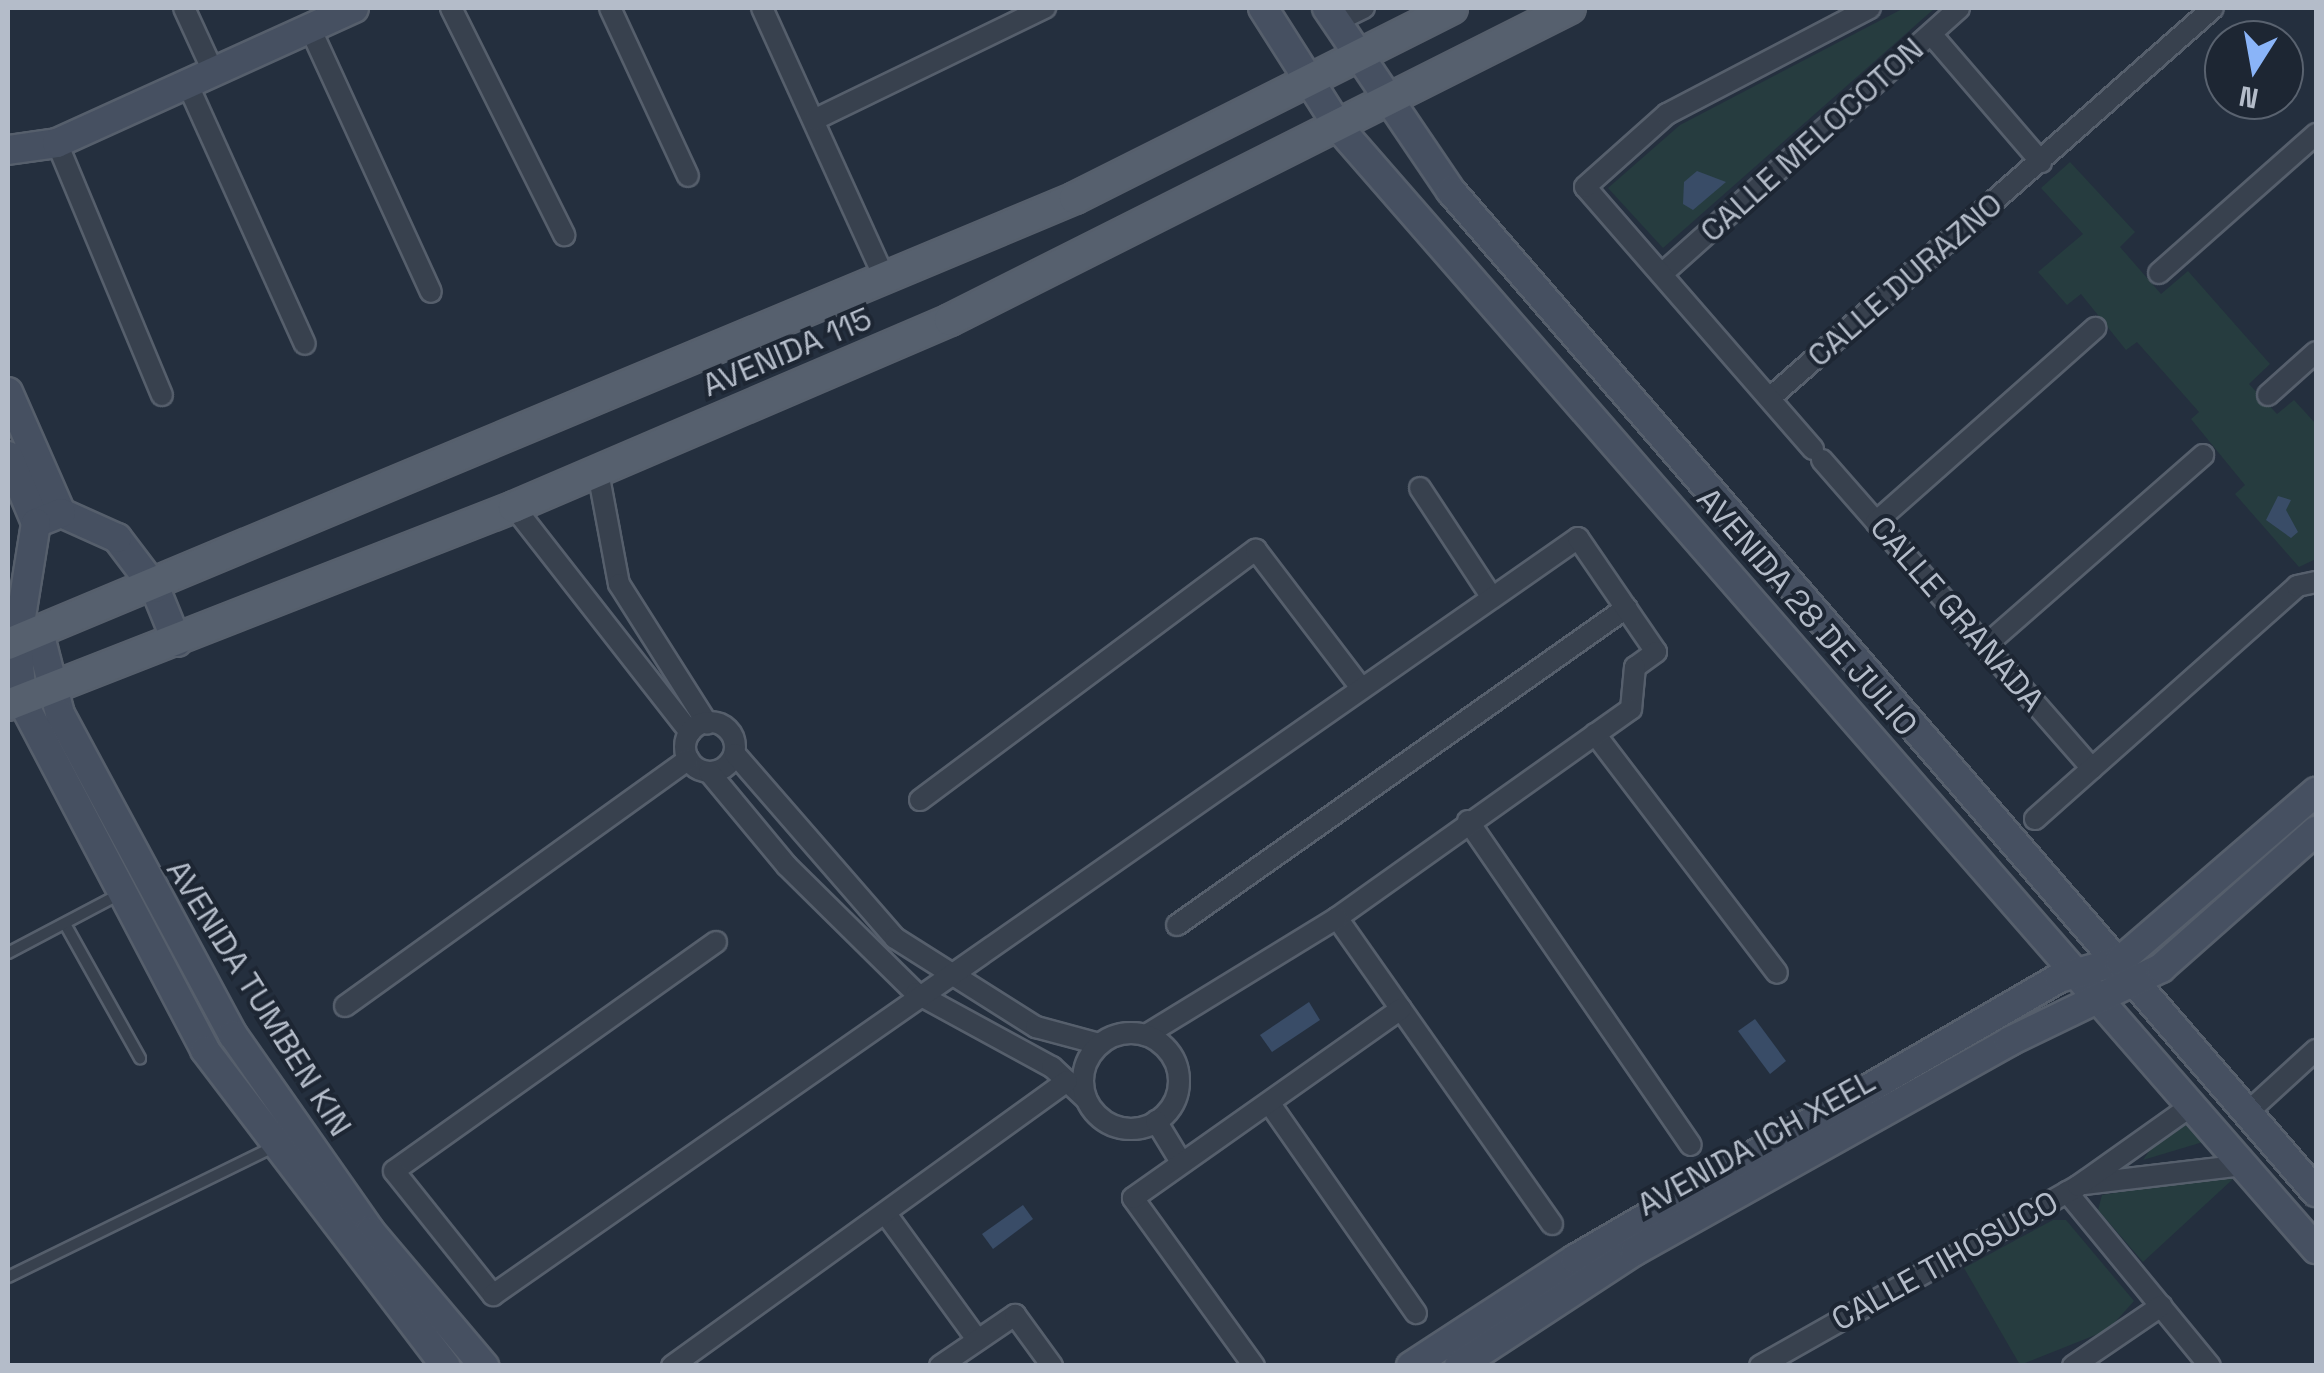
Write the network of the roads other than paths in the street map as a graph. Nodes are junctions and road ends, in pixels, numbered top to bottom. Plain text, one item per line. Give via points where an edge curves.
1 (184, 8) edge
2 (451, 8) edge
3 (610, 8) edge
4 (762, 8) edge
5 (1045, 8) edge
6 (1263, 8) edge
7 (1364, 8) edge
8 (1452, 8) edge
9 (1570, 8) edge
10 (1870, 8) edge
11 (1960, 8) edge
12 (2213, 8) edge
13 (1332, 14) edge
14 (332, 15) edge
15 (1931, 34) junction
16 (1365, 52) junction
17 (212, 69) junction
18 (1308, 79) junction
19 (186, 83) junction
20 (1390, 103) junction
21 (814, 120) junction
22 (1340, 129) junction
23 (2316, 134) edge
24 (56, 143) junction
25 (8, 150) edge
26 (2041, 162) junction
27 (688, 176) dead end
28 (564, 235) dead end
29 (1663, 272) junction
30 (2159, 273) dead end
31 (885, 279) junction
32 (431, 292) dead end
33 (2095, 328) dead end
34 (305, 344) dead end
35 (2316, 352) edge
36 (8, 392) edge
37 (162, 395) dead end
38 (2268, 395) dead end
39 (1770, 398) junction
40 (2202, 455) dead end
41 (8, 456) edge
42 (598, 472) junction
43 (1420, 488) dead end
44 (514, 508) junction
45 (49, 518) junction
46 (1876, 522) junction
47 (2314, 584) edge
48 (155, 588) junction
49 (1491, 596) junction
50 (1626, 608) junction
51 (21, 639) edge
52 (177, 642) junction
53 (1985, 646) junction
54 (1359, 684) junction
55 (26, 698) edge
56 (699, 727) junction
57 (1594, 734) junction
58 (734, 754) junction
59 (688, 759) junction
60 (2092, 768) junction
61 (708, 772) junction
62 (2316, 792) edge
63 (920, 800) dead end
64 (2034, 819) dead end
65 (1468, 821) junction
66 (2316, 831) edge
67 (118, 895) junction
68 (2210, 907) junction
69 (1337, 918) junction
70 (65, 924) junction
71 (1178, 925) dead end
72 (716, 942) dead end
73 (8, 953) edge
74 (2127, 970) junction
75 (1777, 973) dead end
76 (946, 976) junction
77 (2068, 979) junction
78 (916, 993) junction
79 (2099, 1004) junction
80 (346, 1006) dead end
81 (1401, 1009) junction
82 (1146, 1035) junction
83 (1099, 1044) junction
84 (2316, 1050) edge
85 (140, 1058) dead end
86 (1067, 1081) junction
87 (1086, 1099) junction
88 (1270, 1104) junction
89 (2192, 1106) junction
90 (2248, 1112) junction
91 (1156, 1121) junction
92 (1691, 1145) dead end
93 (274, 1146) junction
94 (1181, 1162) junction
95 (2243, 1165) junction
96 (2072, 1189) junction
97 (2316, 1192) edge
98 (886, 1214) junction
99 (1552, 1224) dead end
100 (2316, 1248) edge
101 (8, 1276) edge
102 (2161, 1306) junction
103 (1416, 1314) dead end
104 (976, 1338) junction
105 (446, 1366) edge
106 (484, 1366) edge
107 (672, 1366) edge
108 (940, 1366) edge
109 (1052, 1366) edge
110 (1254, 1366) edge
111 (1411, 1366) edge
112 (1459, 1366) edge
113 (1760, 1366) edge
114 (2073, 1366) edge
115 (2210, 1366) edge

1 - 17 street
2 - 28 street
3 - 27 street
4 - 21 street
5 - 21 street
6 - 18 street, AVENIDA 28 DE JULIO
7 - 13 street
8 - 16 main road, AVENIDA 115
9 - 20 main road, AVENIDA 115
10 - 29 street, CALLE MELOCOTON via 1667,114 1585,187
11 - 15 street, CALLE MELOCOTON
12 - 26 street, CALLE DURAZNO
13 - 16 street, AVENIDA 28 DE JULIO
14 - 17 street
14 - 32 street
15 - 26 street
15 - 29 street, CALLE MELOCOTON
16 - 18 main road, AVENIDA 115
16 - 20 street, AVENIDA 28 DE JULIO
17 - 19 street
18 - 22 street, AVENIDA 28 DE JULIO
18 - 31 main road, AVENIDA 115 via 1075,198
19 - 24 street
19 - 34 street
20 - 22 main road, AVENIDA 115
20 - 74 street, AVENIDA 28 DE JULIO via 1451,191
21 - 31 street
22 - 42 main road, AVENIDA 115 via 950,320
22 - 77 street, AVENIDA 28 DE JULIO
23 - 30 street
24 - 25 street
24 - 37 street
26 - 39 street, CALLE DURAZNO
29 - 39 street
31 - 48 main road, AVENIDA 115
33 - 46 street
35 - 38 street
36 - 45 street
39 - 46 street, CALLE GRANADA
40 - 53 street
41 - 45 street
42 - 44 main road, AVENIDA 115
42 - 56 street via 624,596
43 - 49 street
44 - 52 main road, AVENIDA 115
44 - 56 street
45 - 48 street via 117,538
45 - 51 street
46 - 53 street, CALLE GRANADA
47 - 60 street
48 - 51 main road, AVENIDA 115
48 - 52 street
49 - 50 street via 1578,538
49 - 54 street
50 - 57 street via 1656,652 1635,666 1631,709
50 - 71 street
51 - 55 street, AVENIDA TUMBEN KIN
52 - 55 main road, AVENIDA 115
53 - 60 street, CALLE GRANADA
54 - 63 street via 1256,550
54 - 76 street
55 - 67 street, AVENIDA TUMBEN KIN
55 - 106 street, AVENIDA TUMBEN KIN via 234,1035 370,1230
56 - 58 street via 729,730
56 - 59 street
57 - 65 street
57 - 75 street
58 - 61 street
58 - 76 street via 853,898
59 - 61 street
59 - 80 street
60 - 64 street
61 - 78 street via 787,866
62 - 68 street
65 - 69 street
65 - 92 street
66 - 68 street
67 - 70 lane
67 - 93 street, AVENIDA TUMBEN KIN
68 - 74 street via 2161,968
69 - 81 street
69 - 82 street
70 - 73 lane
70 - 85 lane
72 - 78 street via 394,1171 493,1295
74 - 77 street
74 - 79 street, AVENIDA ICH XEEL
74 - 90 street, AVENIDA 28 DE JULIO
76 - 78 street
76 - 83 street via 1036,1027
77 - 79 street, AVENIDA 28 DE JULIO
77 - 111 street via 1575,1259
78 - 86 street
79 - 89 street, AVENIDA 28 DE JULIO
79 - 112 street, AVENIDA ICH XEEL via 2010,1042 1635,1251
81 - 88 street
81 - 99 street
82 - 83 street
82 - 91 street via 1178,1071 1174,1104
83 - 87 street via 1083,1070
84 - 90 street
86 - 87 street
86 - 98 street
87 - 91 street via 1119,1128
88 - 94 street
88 - 103 street
89 - 95 street, AVENIDA 28 DE JULIO
89 - 96 street, CALLE TIHOSUCO
90 - 97 street, AVENIDA 28 DE JULIO
91 - 94 street
93 - 101 lane
93 - 105 street, AVENIDA TUMBEN KIN
94 - 110 street via 1134,1198
95 - 96 street, CALLE TIHOSUCO
95 - 100 street, AVENIDA 28 DE JULIO
96 - 102 street
96 - 113 street, CALLE TIHOSUCO
98 - 104 street
98 - 107 street
102 - 114 street
102 - 115 street
104 - 108 street
104 - 109 street via 1015,1314

